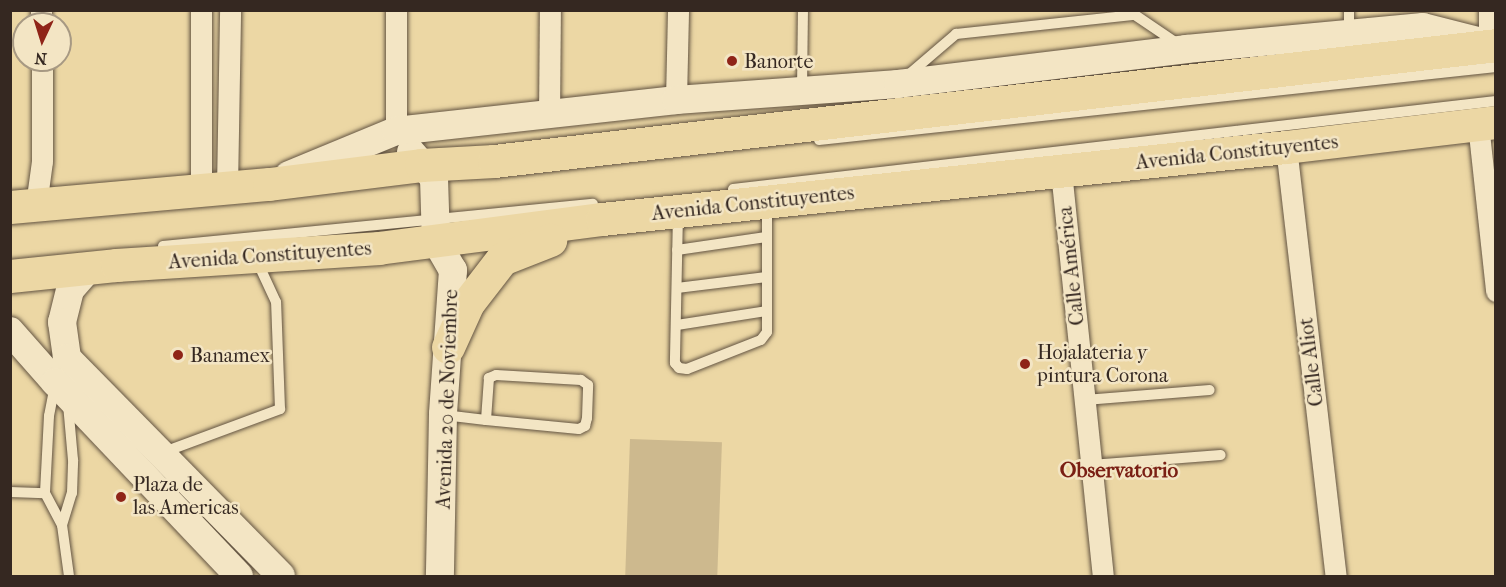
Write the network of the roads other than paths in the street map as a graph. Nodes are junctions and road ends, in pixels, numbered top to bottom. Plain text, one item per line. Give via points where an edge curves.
1 (201, 10) edge
2 (230, 10) edge
3 (396, 10) edge
4 (550, 10) edge
5 (678, 10) edge
6 (802, 10) edge
7 (1493, 10) edge
8 (1349, 22) edge
9 (1186, 49) junction
10 (1495, 52) edge
11 (42, 72) edge
12 (898, 84) junction
13 (802, 91) junction
14 (676, 100) junction
15 (549, 116) junction
16 (1490, 116) edge
17 (396, 131) junction
18 (803, 141) dead end
19 (1286, 147) junction
20 (540, 168) dead end
21 (1061, 171) junction
22 (475, 174) dead end
23 (431, 175) junction
24 (283, 188) junction
25 (723, 190) dead end
26 (223, 192) junction
27 (767, 201) junction
28 (23, 206) edge
29 (605, 211) junction
30 (679, 211) junction
31 (436, 230) junction
32 (766, 237) junction
33 (152, 247) dead end
34 (677, 250) junction
35 (254, 256) junction
36 (90, 267) junction
37 (10, 276) edge
38 (766, 277) junction
39 (677, 288) junction
40 (1496, 291) edge
41 (766, 311) junction
42 (677, 325) junction
43 (10, 331) edge
44 (448, 347) junction
45 (63, 378) junction
46 (1210, 390) dead end
47 (1085, 400) junction
48 (443, 414) junction
49 (486, 420) junction
50 (161, 454) junction
51 (1221, 455) dead end
52 (1091, 465) junction
53 (10, 492) edge
54 (45, 493) junction
55 (62, 525) junction
56 (69, 576) edge
57 (239, 576) edge
58 (281, 576) edge
59 (440, 576) edge
60 (1103, 576) edge
61 (1336, 576) edge

1 - 26 street
2 - 26 street
3 - 17 street
4 - 15 street
5 - 14 street
6 - 13 lane
7 - 10 street
8 - 9 street
8 - 10 street via 1423,27
9 - 12 street
9 - 12 lane via 1135,15 956,34
10 - 18 lane
10 - 23 main road via 494,161
11 - 28 street via 42,161
12 - 13 street
13 - 14 street
14 - 15 street
15 - 17 street
16 - 19 main road, Avenida Constituyentes
16 - 25 lane via 1433,106
16 - 40 street
17 - 23 street
17 - 24 street
19 - 21 main road, Avenida Constituyentes
19 - 61 street, Calle Aliot
20 - 22 lane
21 - 27 main road, Avenida Constituyentes
21 - 47 street, Calle América
23 - 24 main road
23 - 31 street, Avenida 20 de Noviembre
24 - 26 main road
26 - 28 main road
27 - 30 main road, Avenida Constituyentes
27 - 32 lane
29 - 30 main road, Avenida Constituyentes
29 - 31 main road, Avenida Constituyentes
29 - 44 main road via 502,259 468,303
30 - 34 lane
31 - 33 lane
31 - 35 main road, Avenida Constituyentes via 378,248
31 - 44 street, Avenida 20 de Noviembre via 453,270
32 - 34 lane
32 - 38 lane
34 - 39 lane
35 - 36 main road, Avenida Constituyentes
35 - 50 lane via 276,303 280,409
36 - 37 main road, Avenida Constituyentes
36 - 45 street via 70,290 62,322
38 - 39 lane
38 - 41 lane
39 - 42 lane
41 - 42 lane
41 - 42 lane via 767,332 761,340 687,369 675,363
43 - 45 street
44 - 48 street, Avenida 20 de Noviembre
45 - 50 street
45 - 54 lane via 49,416
45 - 55 lane via 73,460 72,493
45 - 57 street
46 - 47 lane
47 - 52 street, Calle América
48 - 49 lane
48 - 59 street, Avenida 20 de Noviembre
49 - 49 lane via 579,429 585,426 587,418 588,385 581,380 496,375 489,378
50 - 58 street
51 - 52 lane
52 - 60 street, Calle América
53 - 54 lane
54 - 55 lane
55 - 56 lane

